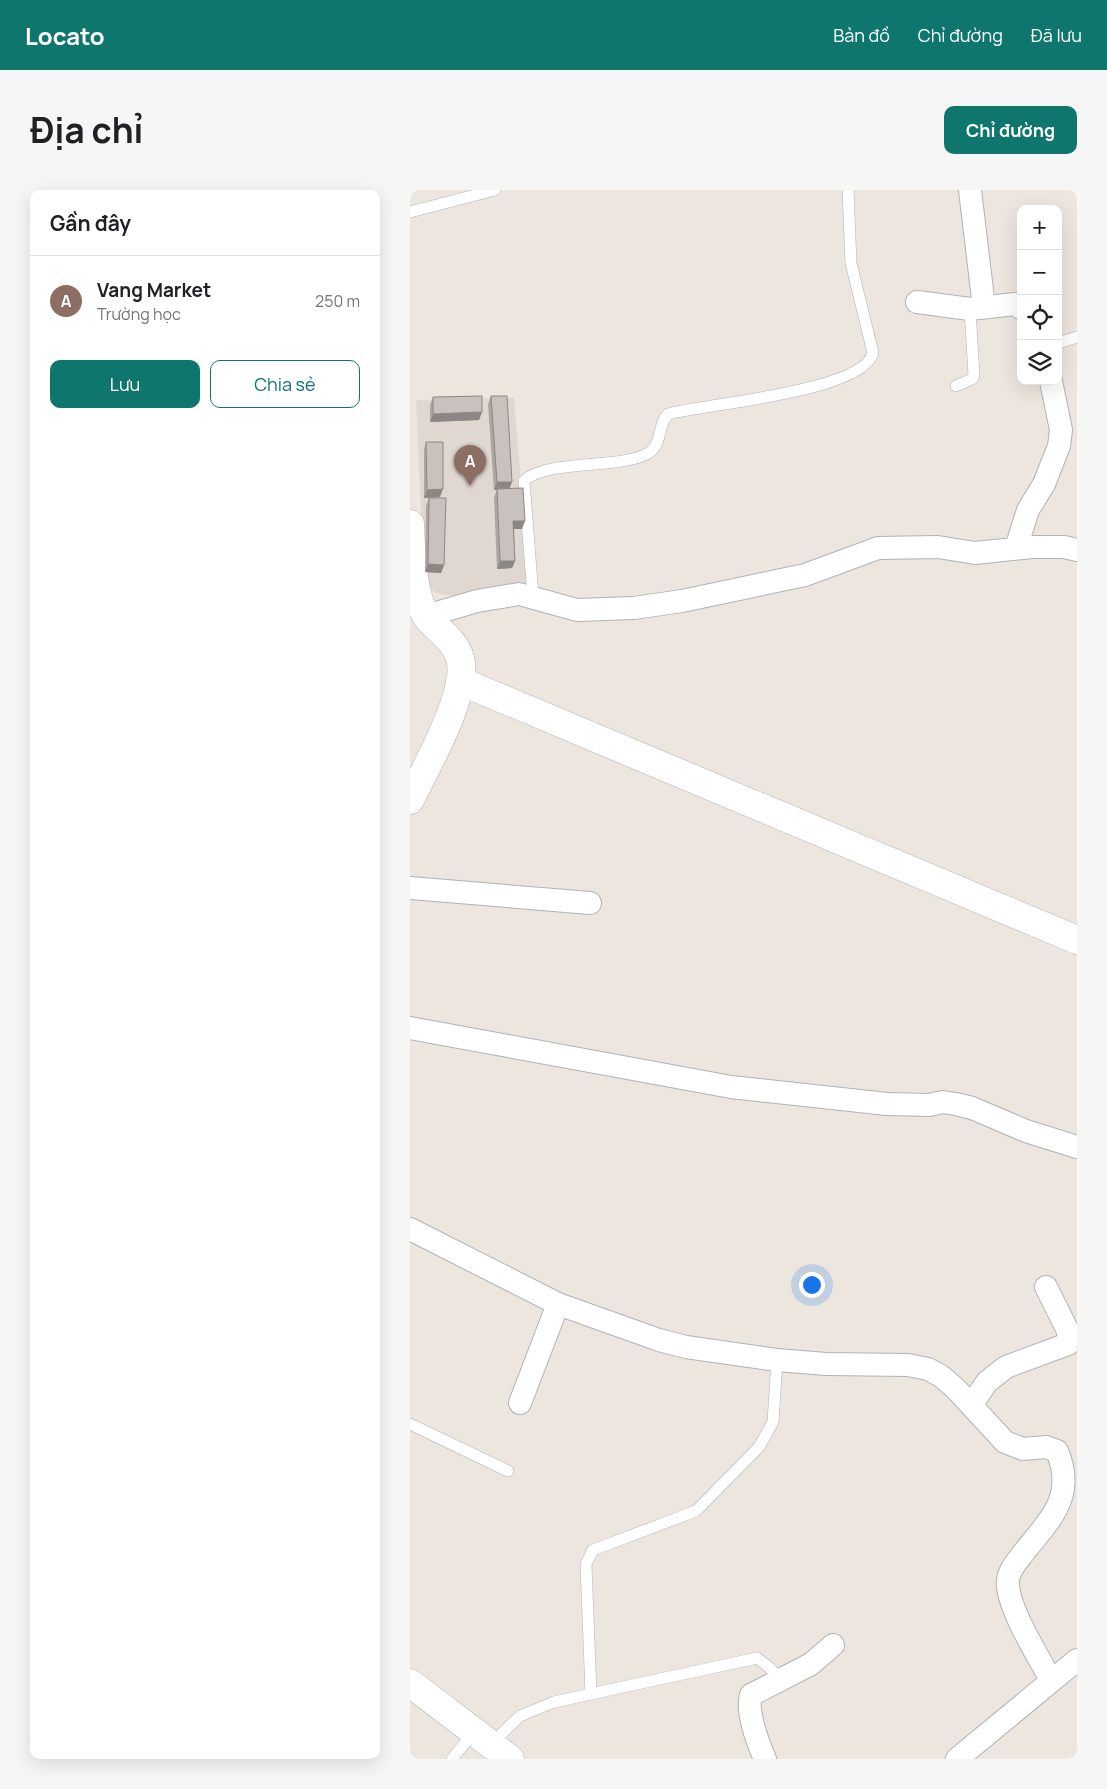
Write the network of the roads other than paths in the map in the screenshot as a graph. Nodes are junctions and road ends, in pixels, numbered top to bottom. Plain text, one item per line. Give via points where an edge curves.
1 (495, 190) edge
2 (848, 190) edge
3 (970, 190) edge
4 (410, 212) edge
5 (917, 302) dead end
6 (1017, 305) edge
7 (977, 308) junction
8 (1077, 337) edge
9 (1062, 342) edge
10 (1052, 385) edge
11 (956, 386) dead end
12 (410, 524) edge
13 (1016, 548) junction
14 (1077, 550) edge
15 (533, 596) junction
16 (426, 616) junction
17 (460, 681) junction
18 (410, 800) edge
19 (410, 888) edge
20 (590, 903) dead end
21 (1077, 940) edge
22 (410, 1028) edge
23 (1077, 1147) edge
24 (410, 1229) edge
25 (1046, 1287) dead end
26 (558, 1304) junction
27 (777, 1360) junction
28 (520, 1403) dead end
29 (972, 1404) junction
30 (410, 1424) edge
31 (508, 1471) dead end
32 (833, 1645) dead end
33 (1077, 1660) edge
34 (780, 1680) junction
35 (1051, 1680) junction
36 (410, 1683) edge
37 (591, 1694) junction
38 (492, 1745) edge
39 (452, 1759) edge
40 (765, 1759) edge
41 (957, 1759) edge

1 - 4 lane
2 - 15 lane via 851,263 873,353 869,362 833,382 668,414 664,417 658,441 650,452 630,459 553,470 527,478 524,481
3 - 7 street
5 - 7 street
6 - 7 street
7 - 11 lane via 974,376
8 - 9 lane
10 - 13 street via 1062,430 1059,446 1044,484 1028,510
12 - 16 street via 416,586
13 - 14 street via 1064,547
13 - 15 street via 975,553 938,547 878,548 797,577 634,608 577,610
15 - 16 street via 519,594
16 - 17 street via 457,649 461,661
17 - 18 street via 448,722
17 - 21 street
19 - 20 street
22 - 23 street via 731,1087 887,1104 956,1104
24 - 26 street
25 - 29 street via 1068,1331 1068,1344 1006,1367 987,1382
26 - 27 street via 686,1347
26 - 28 street
27 - 29 street via 908,1365 928,1369 941,1376
27 - 37 lane via 773,1422 759,1447 696,1510 593,1550 589,1556 586,1564
29 - 35 street via 1005,1442 1023,1449 1052,1448 1063,1462 1066,1478 1064,1500 1014,1564 1008,1587 1022,1625
30 - 31 lane
32 - 34 street via 811,1664
33 - 35 street
34 - 37 lane via 758,1658
34 - 40 street via 758,1690 749,1701
35 - 41 street
36 - 38 street
37 - 38 lane via 554,1702 520,1716
38 - 39 lane

